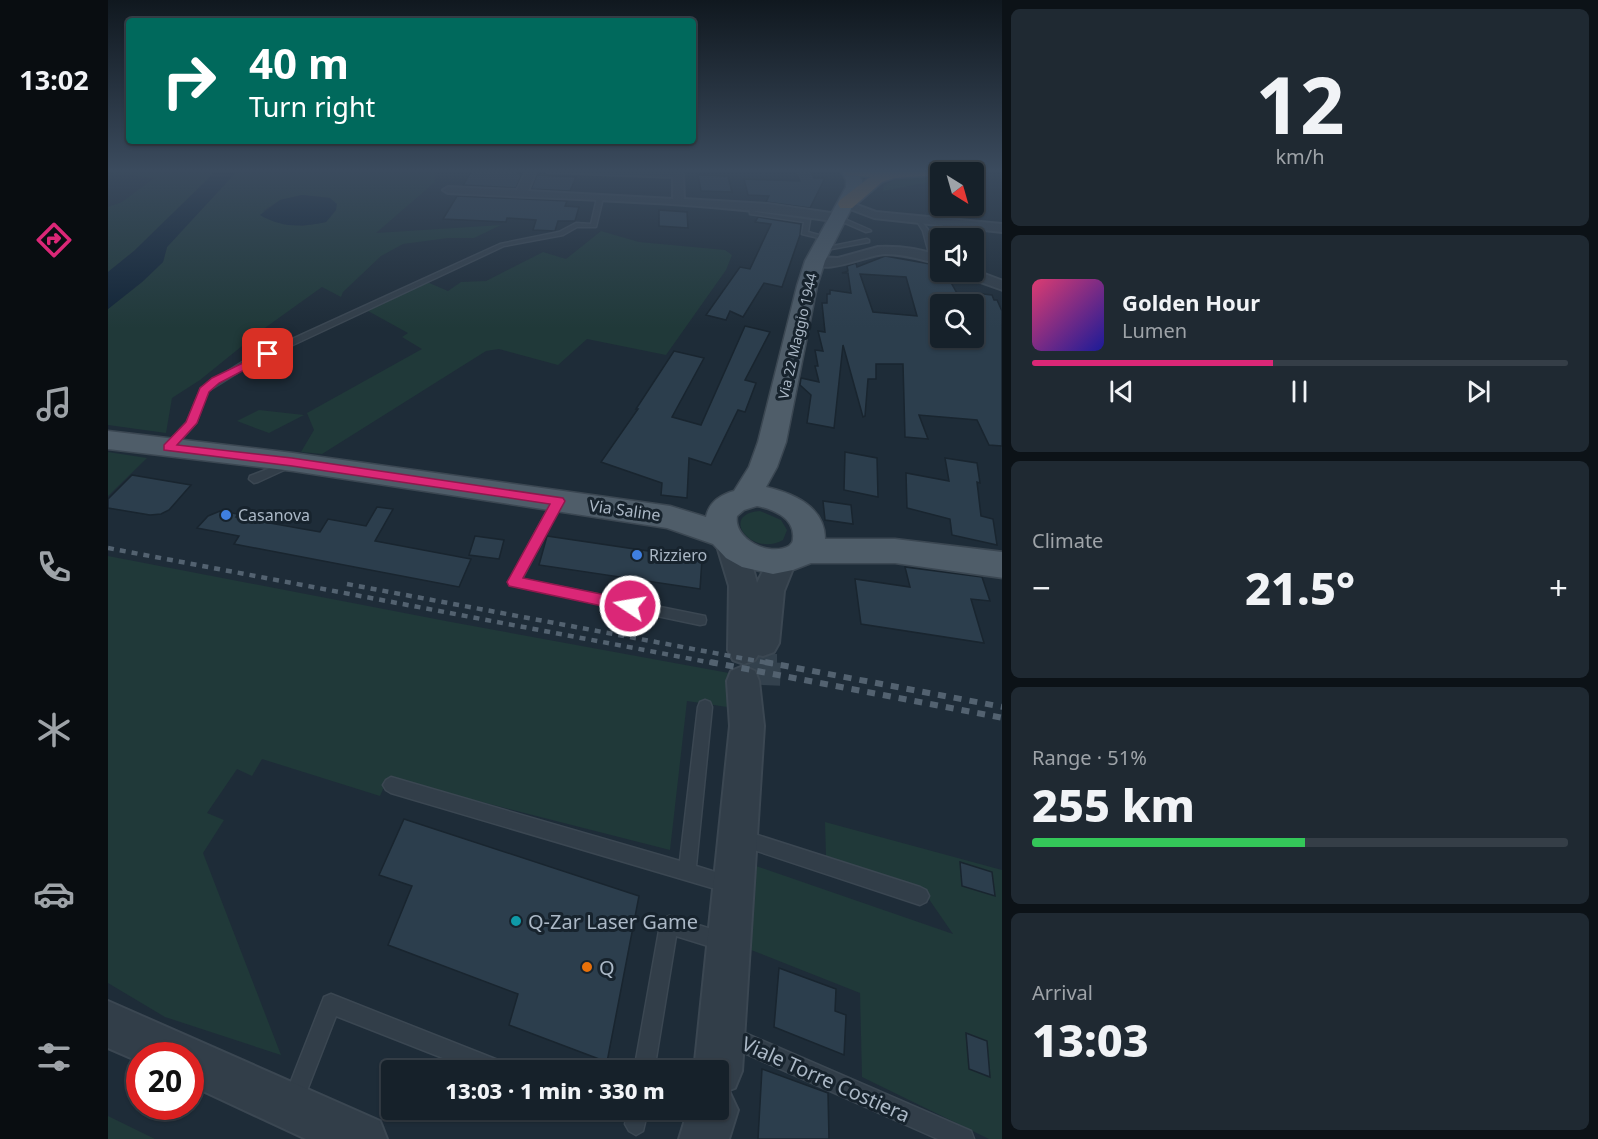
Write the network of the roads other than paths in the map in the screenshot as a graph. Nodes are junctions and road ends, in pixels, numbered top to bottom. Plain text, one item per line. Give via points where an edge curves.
1 (594, 222) edge
2 (808, 222) edge
3 (836, 222) edge
4 (861, 222) edge
5 (919, 222) edge
6 (945, 222) edge
7 (946, 222) edge
8 (947, 228) edge
9 (1002, 228) edge
10 (868, 231) dead end
11 (930, 240) edge
12 (867, 241) dead end
13 (821, 249) junction
14 (930, 257) edge
15 (846, 262) junction
16 (984, 273) edge
17 (984, 278) edge
18 (1002, 279) edge
19 (1002, 285) edge
20 (807, 286) junction
21 (108, 440) edge
22 (772, 442) junction
23 (159, 447) junction
24 (292, 462) junction
25 (254, 479) dead end
26 (558, 501) junction
27 (736, 501) junction
28 (670, 517) junction
29 (796, 535) junction
30 (727, 541) junction
31 (1002, 565) edge
32 (700, 620) dead end
33 (753, 667) junction
34 (705, 707) dead end
35 (392, 785) dead end
36 (738, 837) junction
37 (687, 872) junction
38 (733, 885) junction
39 (920, 896) dead end
40 (728, 943) junction
41 (108, 1024) edge
42 (149, 1042) edge
43 (720, 1052) edge
44 (473, 1060) edge
45 (646, 1060) edge
46 (204, 1066) edge
47 (292, 1106) junction
48 (711, 1120) edge
49 (716, 1120) edge
50 (362, 1139) edge
51 (704, 1139) edge
52 (719, 1139) edge
53 (963, 1139) edge

1 - 23 lane via 594,226 576,225 557,234 504,244 248,363 204,390 191,423
2 - 13 lane via 804,233
3 - 13 main road, Via 22 Maggio 1944
4 - 10 lane
5 - 11 lane
6 - 8 lane
7 - 9 street
12 - 13 lane
13 - 15 street via 836,263
13 - 20 main road, Via 22 Maggio 1944
14 - 15 street via 872,251
15 - 20 street
16 - 18 street
17 - 19 street
20 - 22 main road, Via 22 Maggio 1944
21 - 23 main road, Via Saline
22 - 27 main road, Via 22 Maggio 1944 via 763,467
22 - 29 main road, Via 22 Maggio 1944 via 778,479
23 - 24 main road, Via Saline
24 - 25 lane
24 - 26 main road, Via Saline
26 - 28 main road, Via Saline
26 - 32 lane via 514,582
27 - 28 main road, Via Saline
27 - 29 main road via 769,498
27 - 30 main road via 719,519
28 - 30 main road, Via Saline
29 - 30 main road via 755,559
29 - 31 main road
29 - 33 street, Viale Torre Costiera via 767,594
30 - 33 street, Viale Torre Costiera via 741,568 746,590
33 - 36 street, Viale Torre Costiera
34 - 37 lane
35 - 37 lane
36 - 38 street, Viale Torre Costiera
36 - 39 lane
37 - 38 lane
38 - 40 street, Viale Torre Costiera
40 - 43 street, Viale Torre Costiera
40 - 45 lane via 669,925
41 - 42 street
43 - 53 lane, Viale Torre Costiera
44 - 47 lane via 331,1004
46 - 47 street
47 - 50 street
48 - 51 street
49 - 52 street

